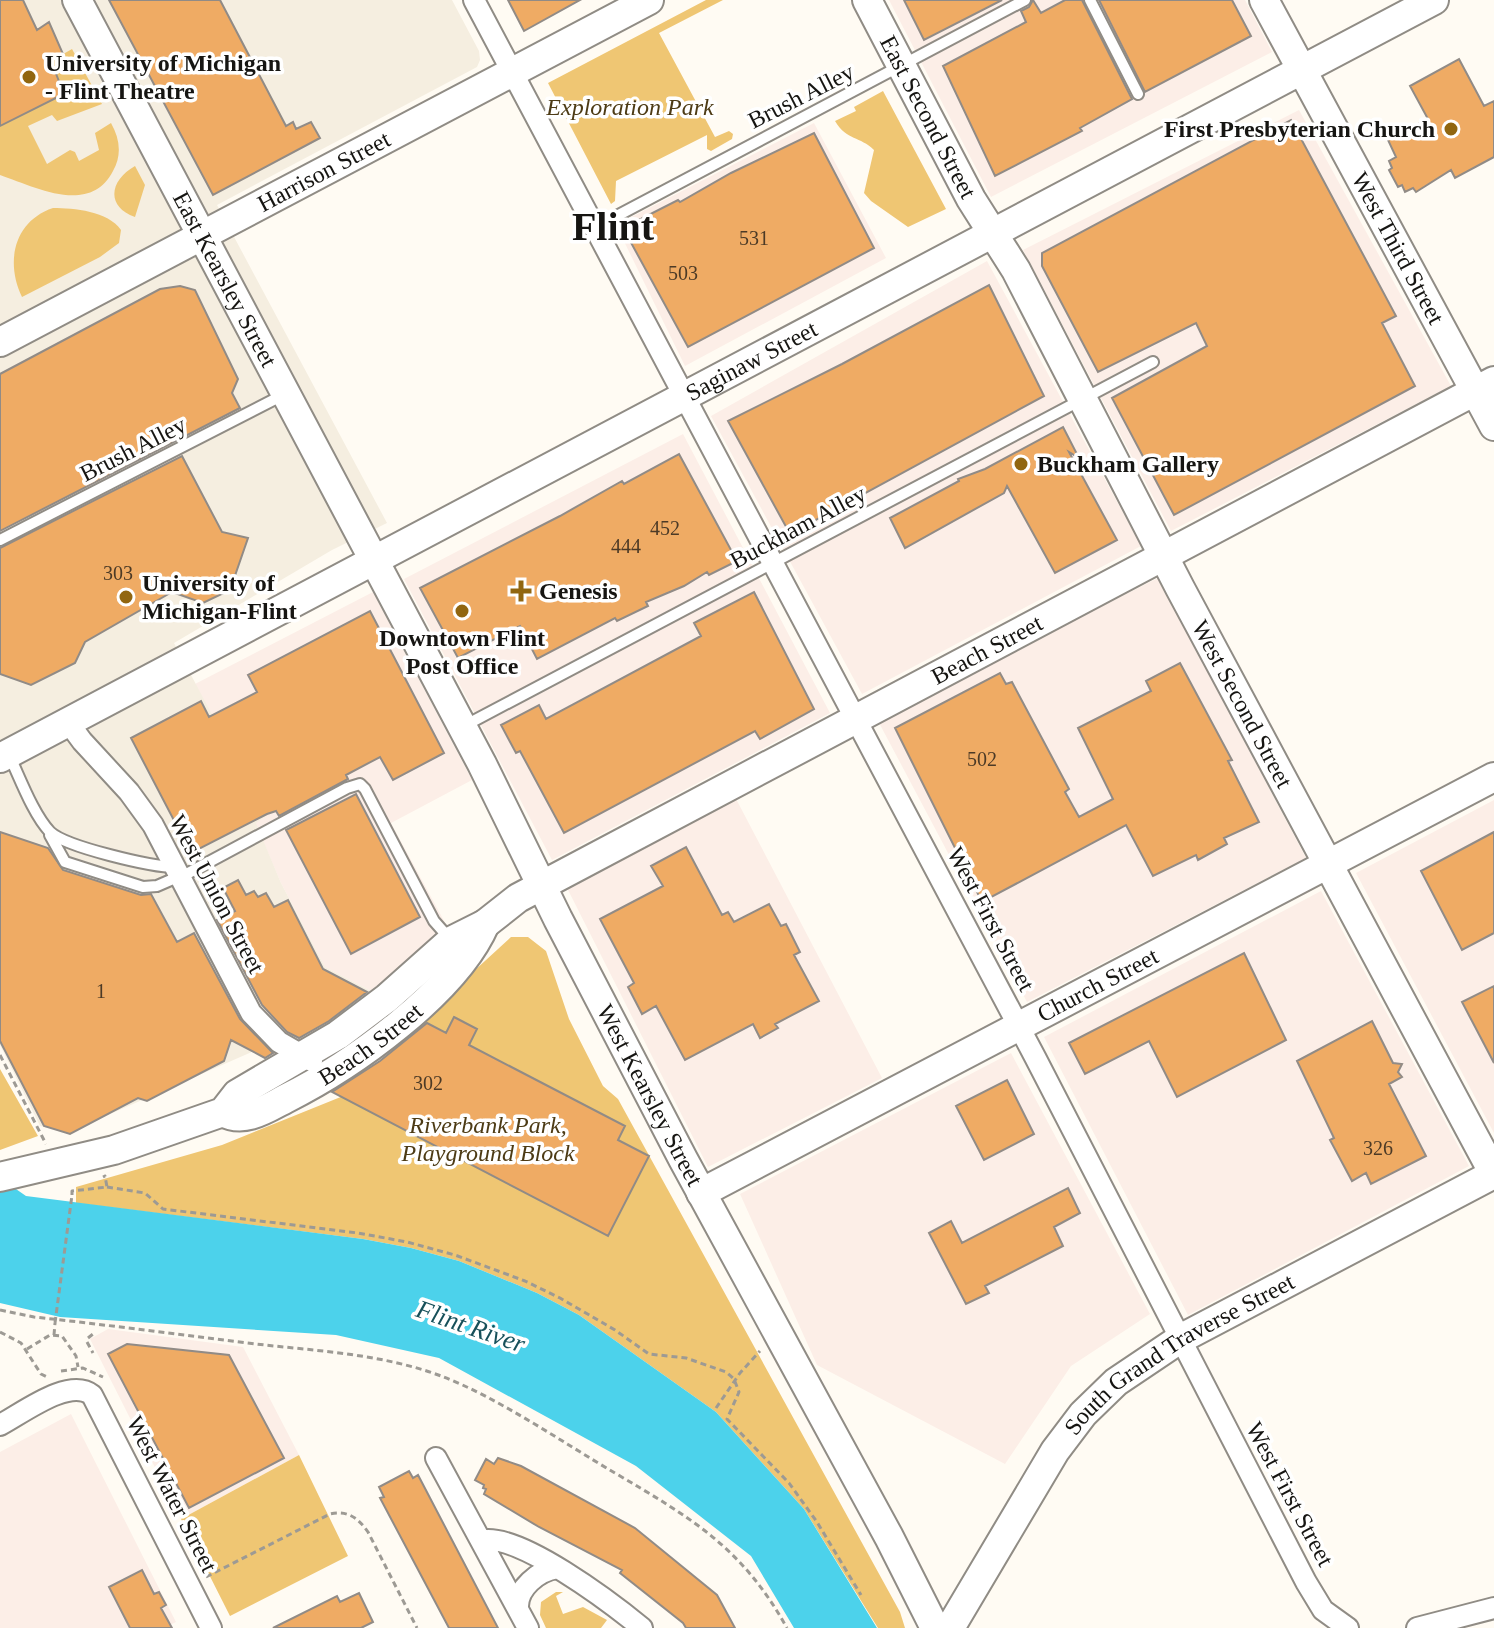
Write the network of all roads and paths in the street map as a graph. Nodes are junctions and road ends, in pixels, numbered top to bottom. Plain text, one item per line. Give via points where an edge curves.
1 (77, 0) edge
2 (474, 0) edge
3 (649, 0) edge
4 (867, 0) edge
5 (1025, 0) edge
6 (1090, 0) edge
7 (1264, 0) edge
8 (1434, 0) edge
9 (902, 67) junction
10 (1301, 70) junction
11 (512, 72) junction
12 (1138, 94) dead end
13 (594, 228) junction
14 (993, 233) junction
15 (202, 236) junction
16 (0, 342) edge
17 (1153, 362) dead end
18 (1484, 386) edge
19 (285, 393) junction
20 (684, 397) junction
21 (1082, 400) junction
22 (1494, 426) edge
23 (0, 540) edge
24 (1162, 555) junction
25 (373, 559) junction
26 (773, 564) junction
27 (854, 718) junction
28 (68, 722) junction
29 (462, 727) junction
30 (3, 749) edge
31 (1494, 777) edge
32 (45, 826) junction
33 (1327, 864) junction
34 (178, 873) junction
35 (542, 884) junction
36 (458, 948) junction
37 (1019, 1027) junction
38 (0, 1055) edge
39 (304, 1057) junction
40 (334, 1072) junction
41 (223, 1112) junction
42 (49, 1148) dead end
43 (1494, 1174) edge
44 (0, 1177) edge
45 (94, 1179) dead end
46 (107, 1187) junction
47 (701, 1193) junction
48 (0, 1310) edge
49 (93, 1334) dead end
50 (54, 1336) junction
51 (1180, 1339) junction
52 (763, 1348) dead end
53 (27, 1349) dead end
54 (93, 1353) dead end
55 (78, 1367) dead end
56 (734, 1380) junction
57 (716, 1408) dead end
58 (0, 1425) edge
59 (436, 1458) dead end
60 (481, 1541) junction
61 (557, 1568) junction
62 (206, 1577) dead end
63 (861, 1595) dead end
64 (518, 1608) junction
65 (1494, 1608) edge
66 (211, 1628) edge
67 (417, 1628) edge
68 (528, 1628) edge
69 (642, 1628) edge
70 (787, 1628) edge
71 (935, 1628) edge
72 (950, 1628) edge
73 (1348, 1628) edge
74 (1417, 1628) edge

1 - 15 street, East Kearsley Street
2 - 11 street, West First Street
3 - 11 street, Harrison Street
4 - 9 street, East Second Street
5 - 9 lane, Brush Alley
6 - 12 lane
7 - 10 street, West Third Street
8 - 10 street, Saginaw Street
9 - 13 lane, Brush Alley
9 - 14 street, East Second Street
10 - 14 street, Saginaw Street
10 - 18 street, West Third Street
11 - 13 street, West First Street
11 - 15 street, Harrison Street
13 - 20 street, West First Street
14 - 20 street, Saginaw Street
14 - 21 street, West Second Street
15 - 16 street, Harrison Street
15 - 19 street, East Kearsley Street
17 - 21 lane, Buckham Alley
18 - 22 street, West Third Street
18 - 24 street, Beach Street
19 - 23 lane, Brush Alley
19 - 25 street, East Kearsley Street
20 - 25 street, Saginaw Street
20 - 26 street, West First Street
21 - 24 street, West Second Street
21 - 26 lane, Buckham Alley
24 - 27 street, Beach Street
24 - 33 street, West Second Street
25 - 28 street, Saginaw Street
25 - 29 street, West Kearsley Street
26 - 27 street, West First Street
26 - 29 lane, Buckham Alley
27 - 35 street, Beach Street
27 - 37 street, West First Street
28 - 30 street, Saginaw Street
28 - 34 street, West Union Street via 138,803
29 - 35 street, West Kearsley Street
30 - 32 lane
31 - 33 street, Church Street
32 - 34 lane via 62,840
32 - 34 lane via 63,859 73,865 143,887 157,886
33 - 37 street, Church Street
33 - 43 street, West Second Street
34 - 36 lane via 361,784 434,921
34 - 39 street, West Union Street via 251,1013 271,1035
35 - 36 street, Beach Street via 505,906
35 - 47 street, West Kearsley Street
36 - 39 street, Beach Street
36 - 40 street, Beach Street via 413,1012
37 - 47 street, Church Street
37 - 51 street, West First Street
38 - 42 path
39 - 40 street, West Union Street
39 - 41 street, Beach Street via 237,1094
40 - 41 street, Beach Street via 251,1115
41 - 44 street, Beach Street via 114,1150
43 - 51 street, South Grand Traverse Street
45 - 46 path via 105,1176
46 - 50 path, bridge via 72,1191
46 - 56 path via 145,1193 163,1209 358,1233 455,1255 560,1298 649,1354 690,1359
47 - 71 street, West Kearsley Street
48 - 70 path via 350,1356 451,1380 700,1526 740,1560
49 - 54 path via 87,1340
50 - 53 path
50 - 55 path via 66,1338
51 - 72 street, South Grand Traverse Street via 1116,1382 1073,1425
51 - 73 street, West First Street via 1312,1593 1323,1610
52 - 56 path
56 - 57 path
56 - 63 path via 738,1396 727,1419 789,1483
58 - 66 street, West Water Street via 70,1388 82,1389 97,1401
59 - 60 street
60 - 61 street via 504,1542
60 - 64 street
61 - 64 street via 539,1574 520,1596
61 - 69 street
62 - 67 path via 330,1514 346,1513 368,1532
64 - 68 street
65 - 74 street

